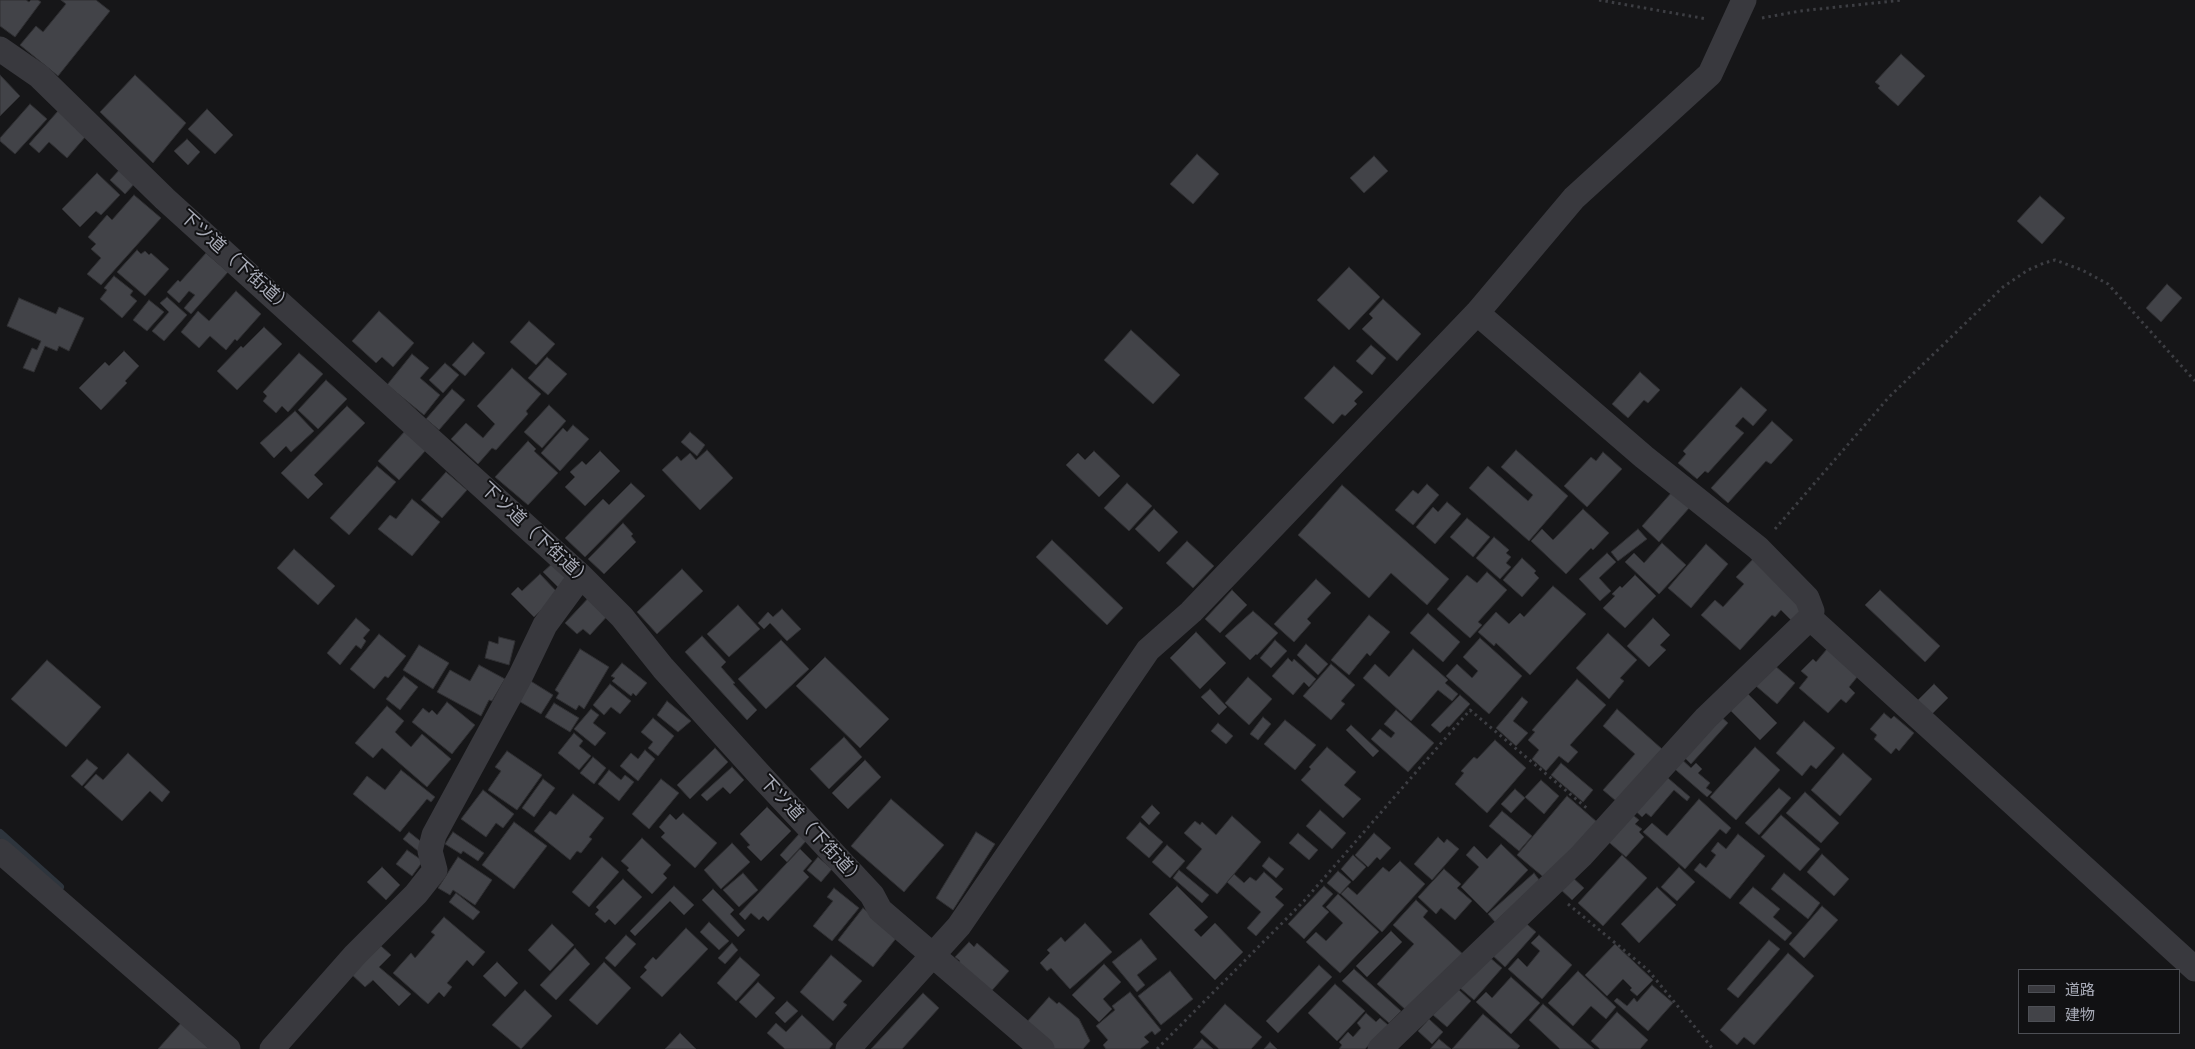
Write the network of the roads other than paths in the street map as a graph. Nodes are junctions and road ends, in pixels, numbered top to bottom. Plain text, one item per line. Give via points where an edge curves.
1 (1740, 10) edge
2 (0, 49) edge
3 (1478, 313) junction
4 (581, 576) junction
5 (1810, 618) junction
6 (0, 851) edge
7 (932, 956) junction
8 (2195, 969) edge
9 (228, 1049) edge
10 (272, 1049) edge
11 (848, 1049) edge
12 (1042, 1049) edge
13 (1380, 1049) edge

1 - 3 street via 1710,74 1574,198
2 - 4 street, 下ツ道（下街道） via 39,76 165,199
3 - 5 street via 1644,457 1758,548 1807,598 1812,611
3 - 7 street via 1191,612 1148,650 959,926
4 - 7 street, 下ツ道（下街道） via 622,617 752,767 872,895 880,910
4 - 10 street via 544,625 521,675 434,835 430,851 435,870
5 - 8 street
5 - 13 street via 1706,718 1581,856
6 - 9 street
7 - 11 street
7 - 12 street, 下ツ道（下街道）

